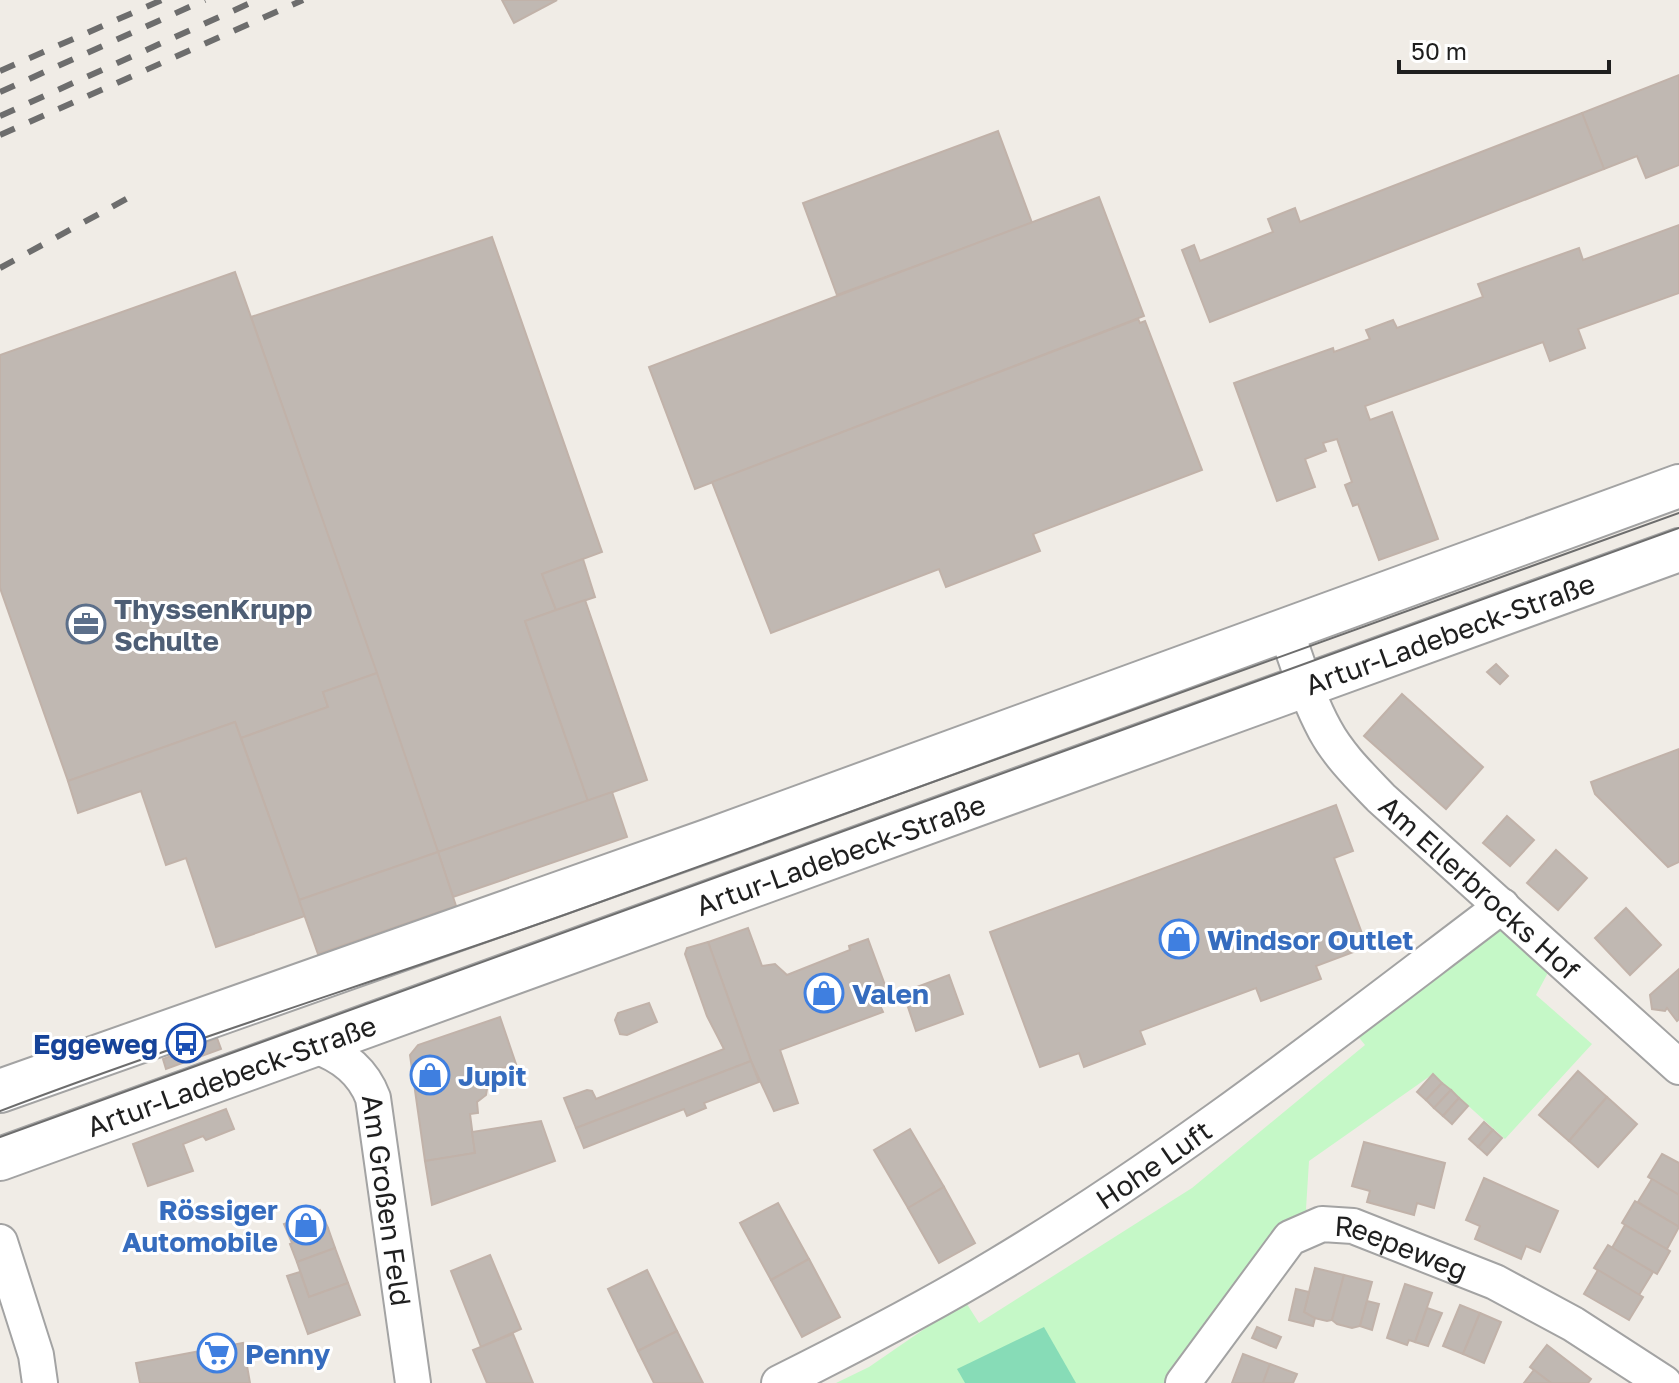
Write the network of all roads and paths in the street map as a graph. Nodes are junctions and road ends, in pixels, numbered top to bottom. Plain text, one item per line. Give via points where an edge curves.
1 (1679, 486) edge
2 (1679, 550) edge
3 (1286, 631) junction
4 (1305, 686) junction
5 (1502, 906) junction
6 (315, 1046) junction
7 (1679, 1067) edge
8 (0, 1091) edge
9 (0, 1159) edge
10 (0, 1242) edge
11 (1679, 1361) edge
12 (40, 1383) edge
13 (413, 1383) edge
14 (779, 1383) edge
15 (1183, 1383) edge
16 (1664, 1383) edge

1 - 3 street, Artur-Ladebeck-Straße
2 - 4 street, Artur-Ladebeck-Straße
3 - 4 street, Am Ellerbrocks Hof
3 - 8 street, Artur-Ladebeck-Straße
4 - 5 street, Am Ellerbrocks Hof via 1351,767
4 - 6 street, Artur-Ladebeck-Straße
5 - 7 street, Am Ellerbrocks Hof
5 - 14 street, Hohe Luft via 1140,1173 999,1264
6 - 9 street, Artur-Ladebeck-Straße
6 - 13 street, Am Großen Feld via 339,1056 362,1076 373,1098
10 - 12 street
11 - 16 street
15 - 16 street, Reepeweg via 1290,1238 1322,1224 1353,1226 1495,1282

